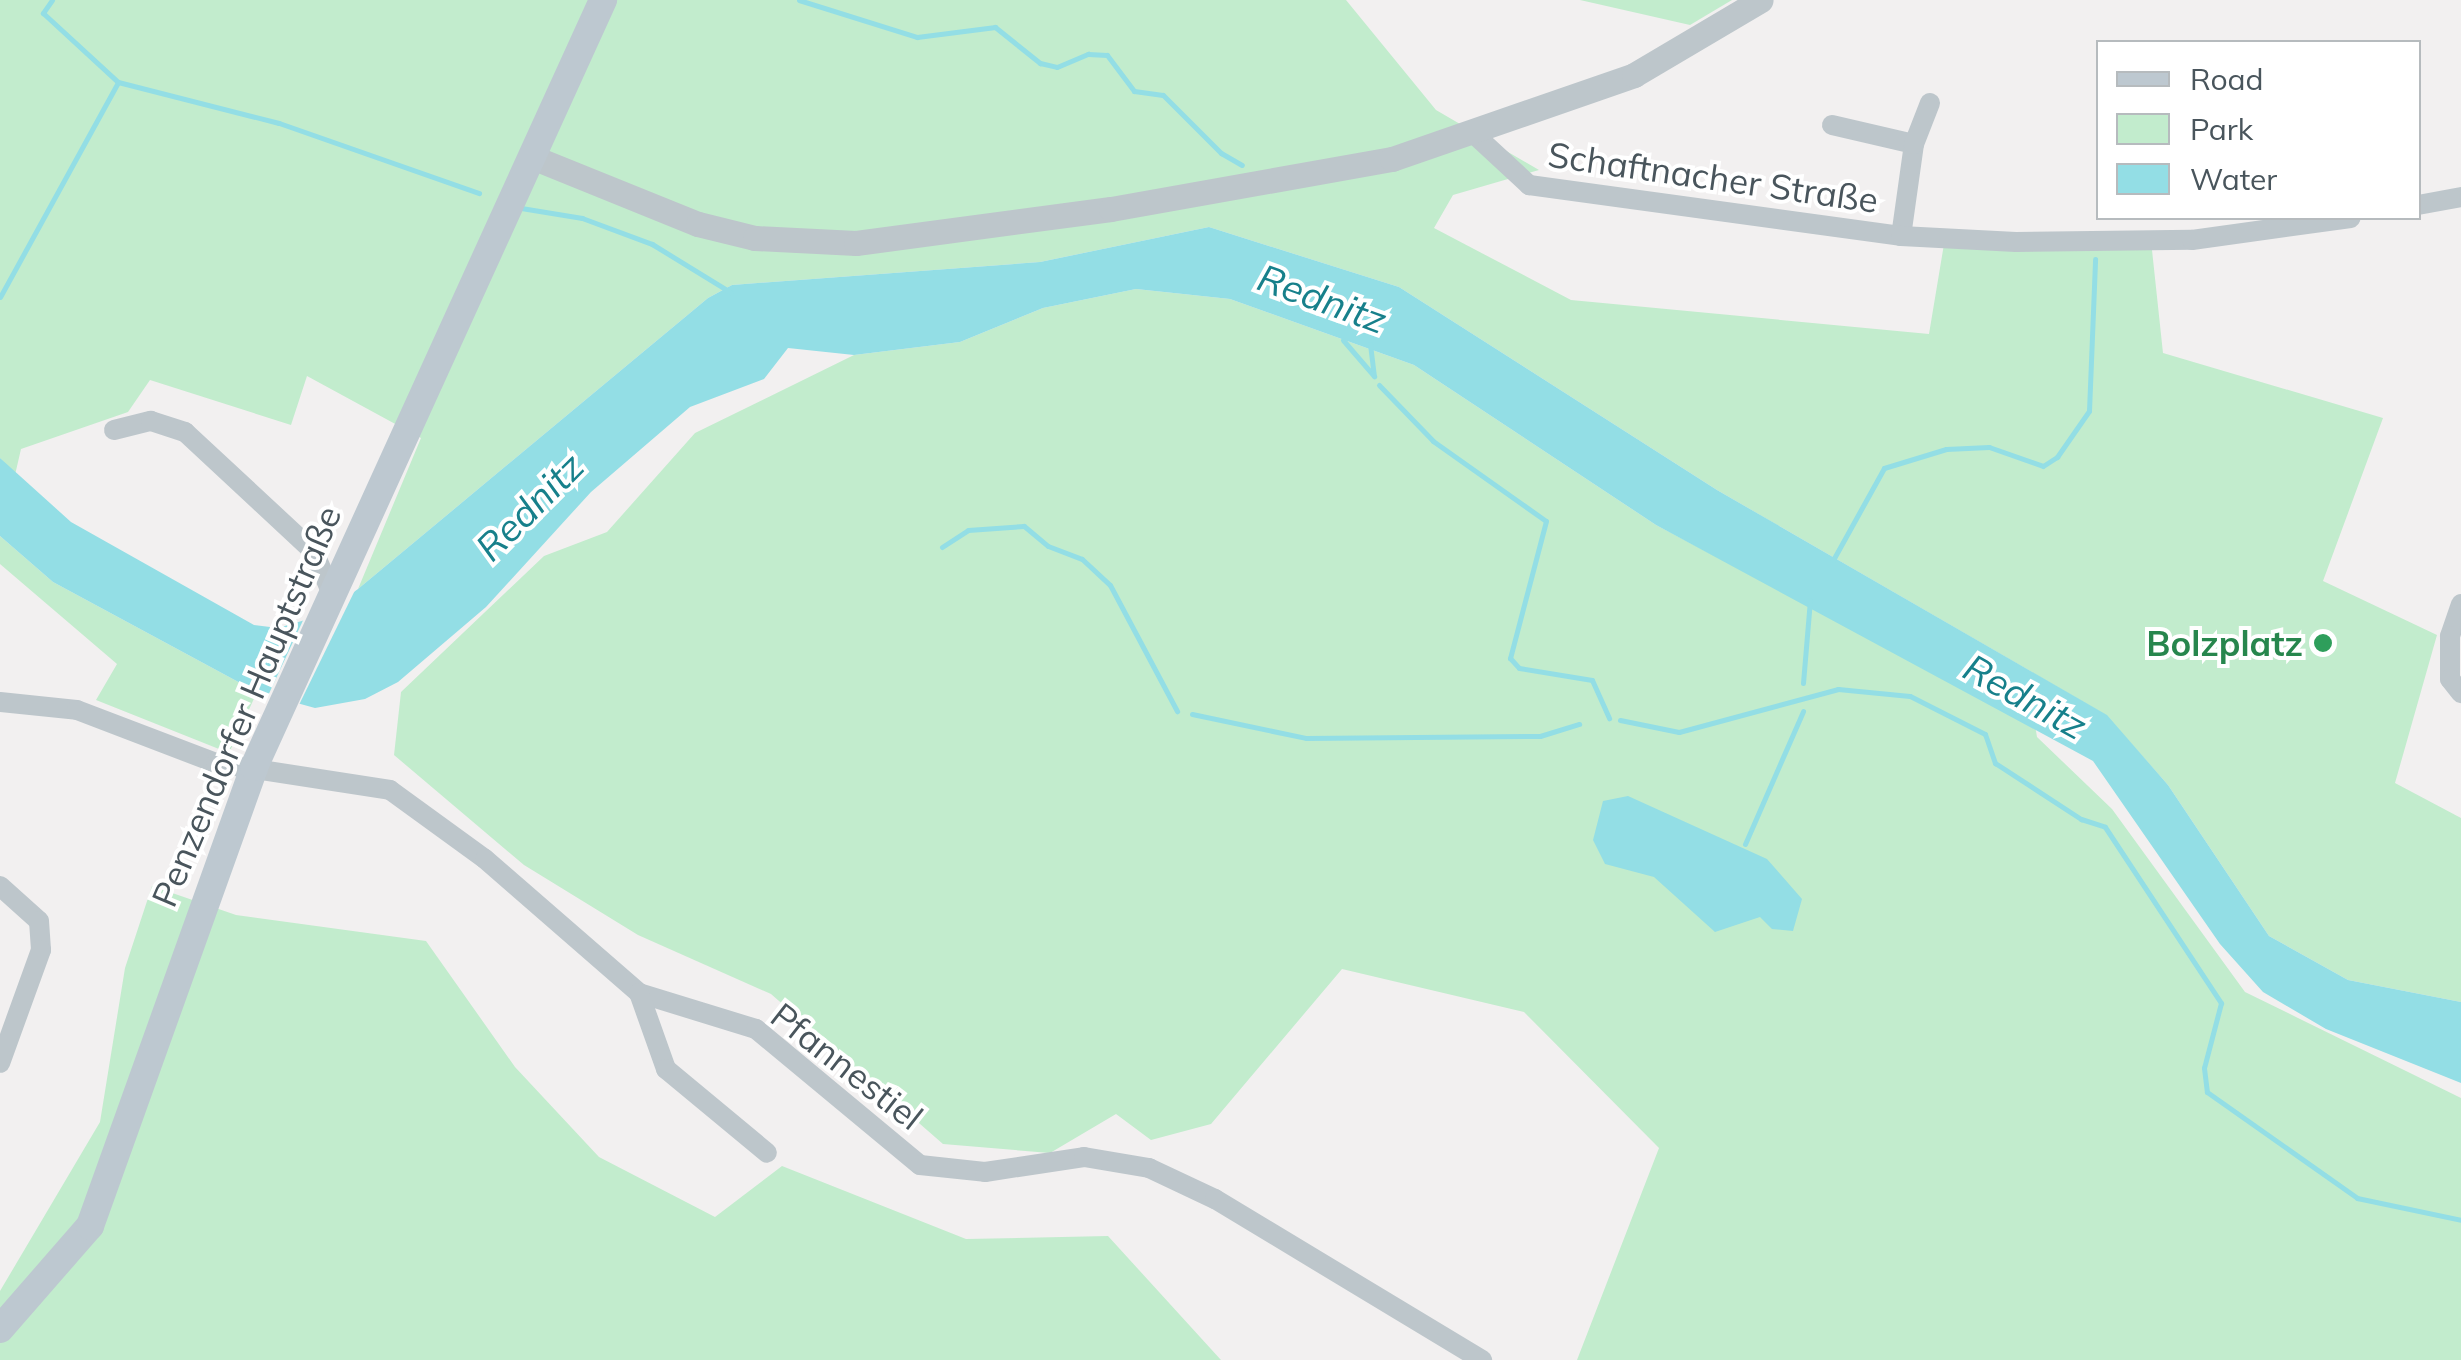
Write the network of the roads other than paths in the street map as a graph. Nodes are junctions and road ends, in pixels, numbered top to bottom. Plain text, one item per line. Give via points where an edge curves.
1 (602, 0) edge
2 (1762, 0) edge
3 (1930, 103) dead end
4 (1832, 125) dead end
5 (1475, 135) junction
6 (1914, 144) junction
7 (532, 157) junction
8 (2461, 197) edge
9 (2421, 204) edge
10 (2336, 220) edge
11 (1901, 236) junction
12 (114, 430) dead end
13 (328, 602) junction
14 (2461, 604) edge
15 (2461, 693) edge
16 (0, 702) edge
17 (254, 767) junction
18 (0, 886) edge
19 (638, 993) junction
20 (0, 1063) edge
21 (767, 1153) dead end
22 (0, 1329) edge
23 (1482, 1360) edge

1 - 7 main road, Penzendorfer Hauptstraße
2 - 5 street via 1634,75
3 - 6 street
4 - 6 street, Schaftnacher Straße
5 - 7 street via 1392,159 1112,209 856,243 755,238 698,224
5 - 11 street, Schaftnacher Straße via 1529,184
6 - 11 street, Schaftnacher Straße
7 - 13 main road, Penzendorfer Hauptstraße
8 - 9 street
10 - 11 street, Schaftnacher Straße via 2192,240
12 - 13 street via 150,421 185,432 314,552
13 - 17 main road, Penzendorfer Hauptstraße
14 - 15 street via 2450,636 2450,679
16 - 17 street, Pfannestiel via 77,710 216,762
17 - 19 street, Pfannestiel via 390,790 486,859
17 - 22 main road, Penzendorfer Hauptstraße via 90,1226
18 - 20 street via 39,921 42,950
19 - 21 street via 666,1069
19 - 23 street, Pfannestiel via 756,1028 920,1165 986,1172 1084,1156 1149,1168 1215,1199

